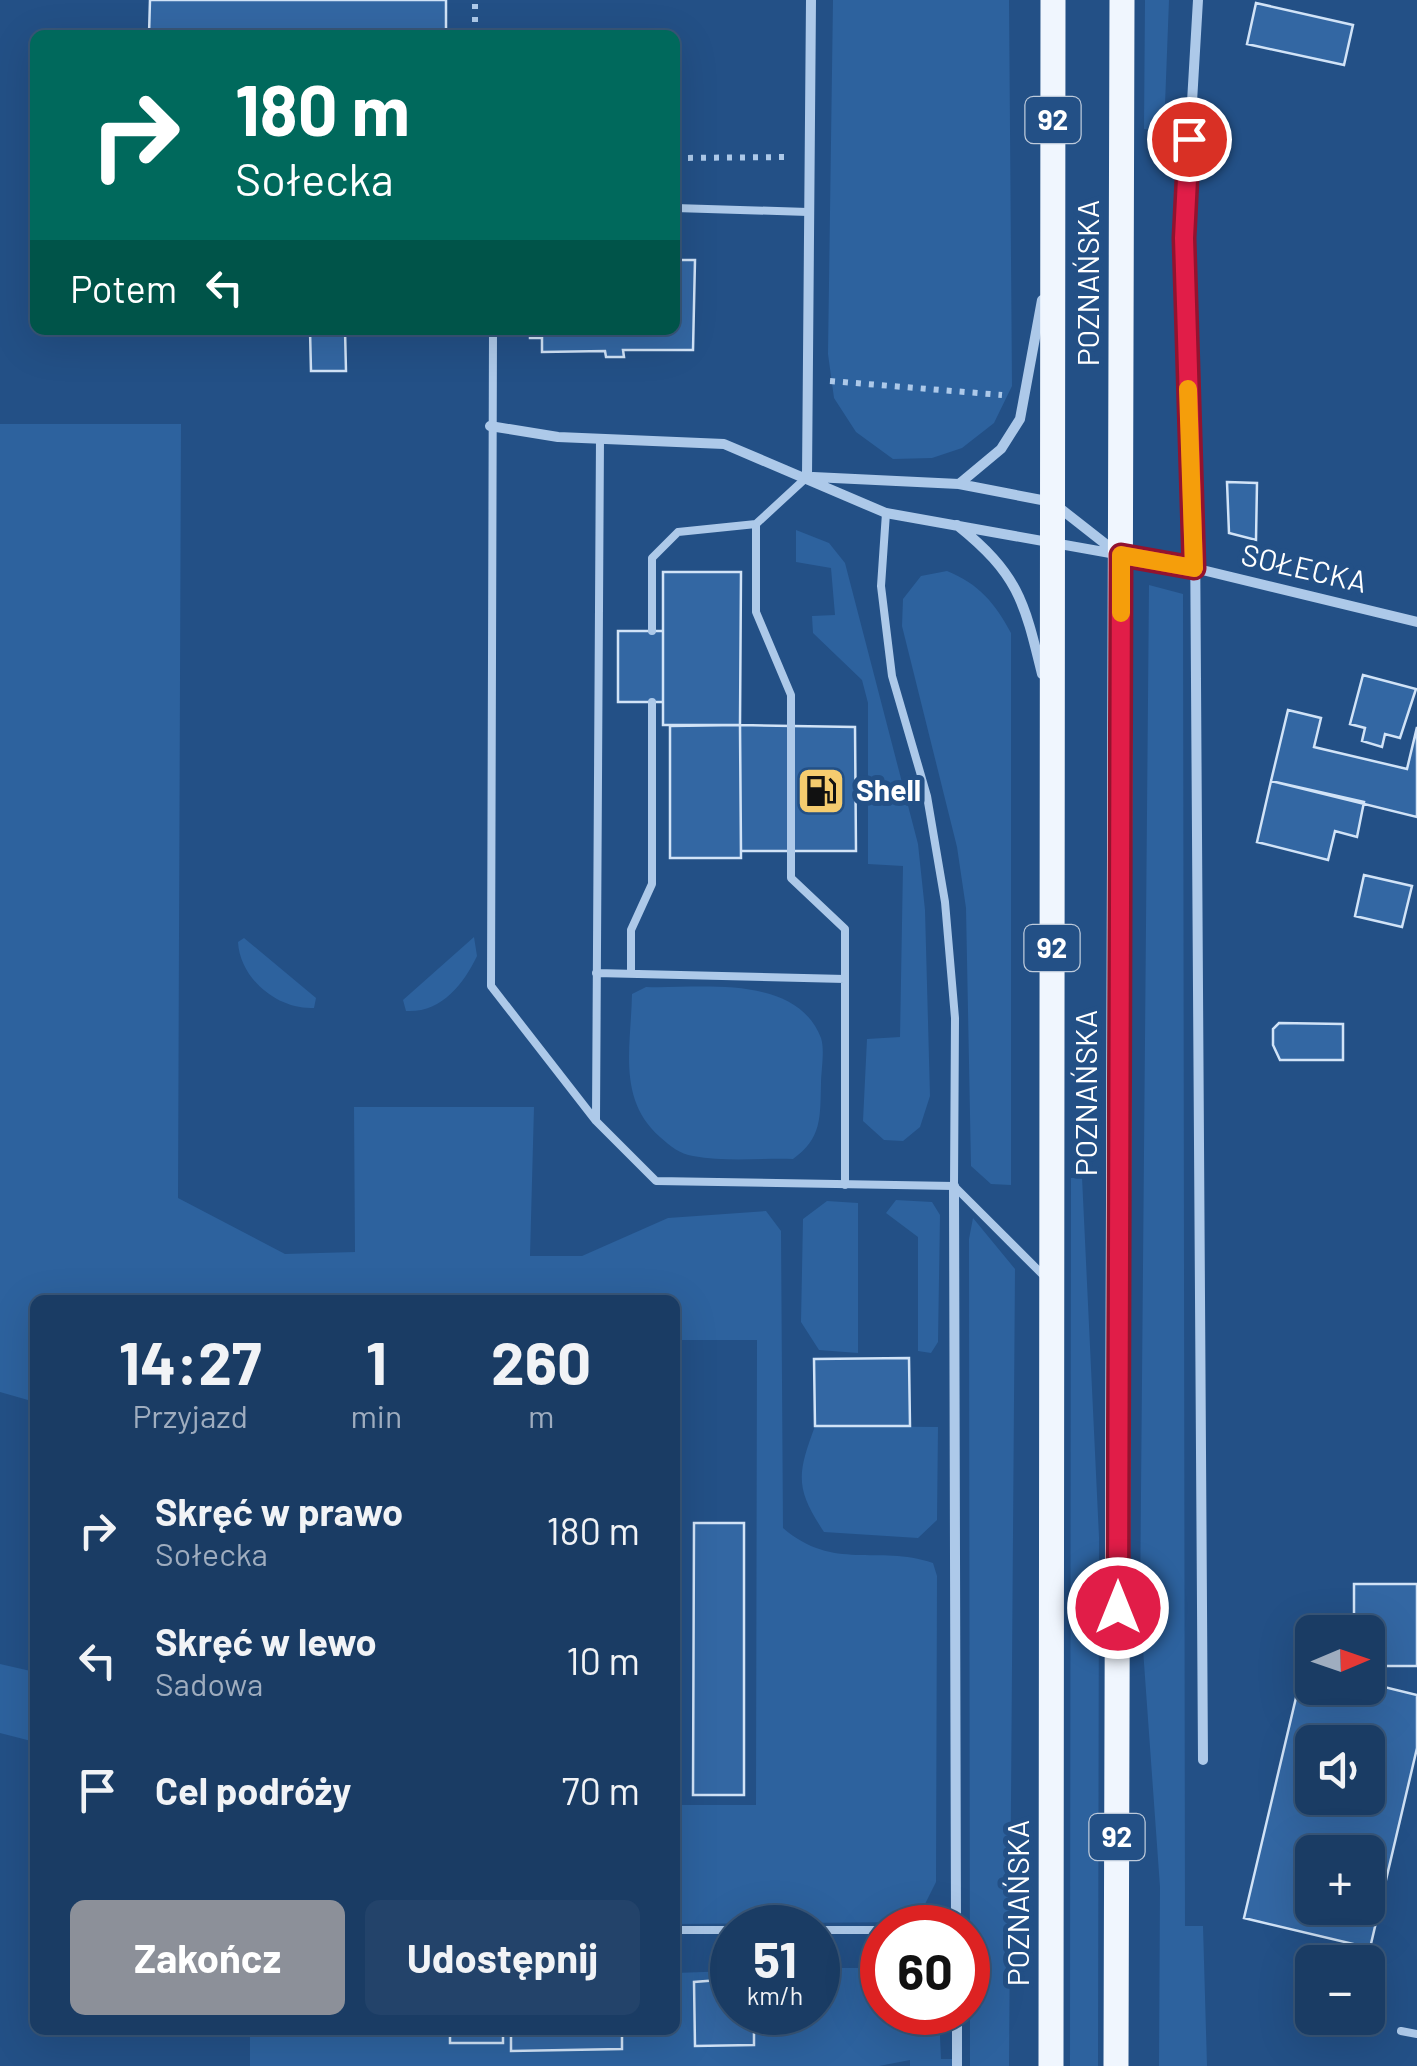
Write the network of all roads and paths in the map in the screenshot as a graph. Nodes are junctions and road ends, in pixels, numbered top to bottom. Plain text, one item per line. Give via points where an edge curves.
1 (475, 0) edge
2 (811, 0) edge
3 (1053, 0) edge
4 (1122, 0) edge
5 (1198, 0) edge
6 (475, 30) edge
7 (809, 157) junction
8 (680, 158) edge
9 (680, 208) edge
10 (808, 212) junction
11 (1052, 240) junction
12 (493, 335) edge
13 (490, 426) junction
14 (600, 438) junction
15 (808, 477) junction
16 (959, 484) junction
17 (1052, 502) junction
18 (886, 513) junction
19 (756, 524) junction
20 (957, 524) junction
21 (1052, 540) junction
22 (1121, 555) junction
23 (1194, 568) junction
24 (1417, 622) edge
25 (652, 631) dead end
26 (652, 702) dead end
27 (1052, 712) junction
28 (596, 974) junction
29 (631, 974) junction
30 (845, 979) junction
31 (596, 1121) junction
32 (845, 1185) junction
33 (954, 1186) junction
34 (1052, 1285) junction
35 (1203, 1760) dead end
36 (956, 1905) edge
37 (680, 1930) edge
38 (710, 1930) edge
39 (1401, 2031) dead end
40 (1417, 2034) edge
41 (957, 2035) edge
42 (957, 2066) edge
43 (1051, 2066) edge
44 (1116, 2066) edge

1 - 6 path
2 - 7 street
3 - 11 main road, POZNAŃSKA / 92
4 - 22 main road, POZNAŃSKA / 92
5 - 23 street via 1184,238
7 - 8 path
7 - 10 street
9 - 10 lane
10 - 15 street
11 - 16 street via 1020,419 1001,450
11 - 17 main road, POZNAŃSKA / 92
12 - 13 lane
13 - 14 street, SOŁECKA
13 - 31 lane via 492,986
14 - 15 street, SOŁECKA via 724,444
14 - 28 lane
15 - 16 street
15 - 18 street, SOŁECKA
15 - 19 lane
16 - 17 street
17 - 21 main road, POZNAŃSKA / 92
17 - 22 street
18 - 20 street, SOŁECKA
18 - 33 lane via 880,586 892,676 927,796 946,902 955,1018
19 - 25 lane via 678,532 652,558
19 - 30 lane via 756,612 791,695 791,878 845,930
20 - 21 street, SOŁECKA
20 - 27 street via 995,555 1019,590
21 - 22 street, SOŁECKA
21 - 27 main road, POZNAŃSKA / 92
22 - 23 street, SOŁECKA
22 - 44 main road, POZNAŃSKA / 92
23 - 24 street, SOŁECKA
23 - 35 street
26 - 29 lane via 652,884 631,930
27 - 34 main road, POZNAŃSKA / 92
28 - 29 lane
28 - 31 lane
29 - 30 lane
30 - 32 lane
31 - 32 lane via 656,1182
32 - 33 lane
33 - 34 lane
33 - 36 street
34 - 43 main road, POZNAŃSKA / 92
37 - 38 lane
39 - 40 lane
41 - 42 street

